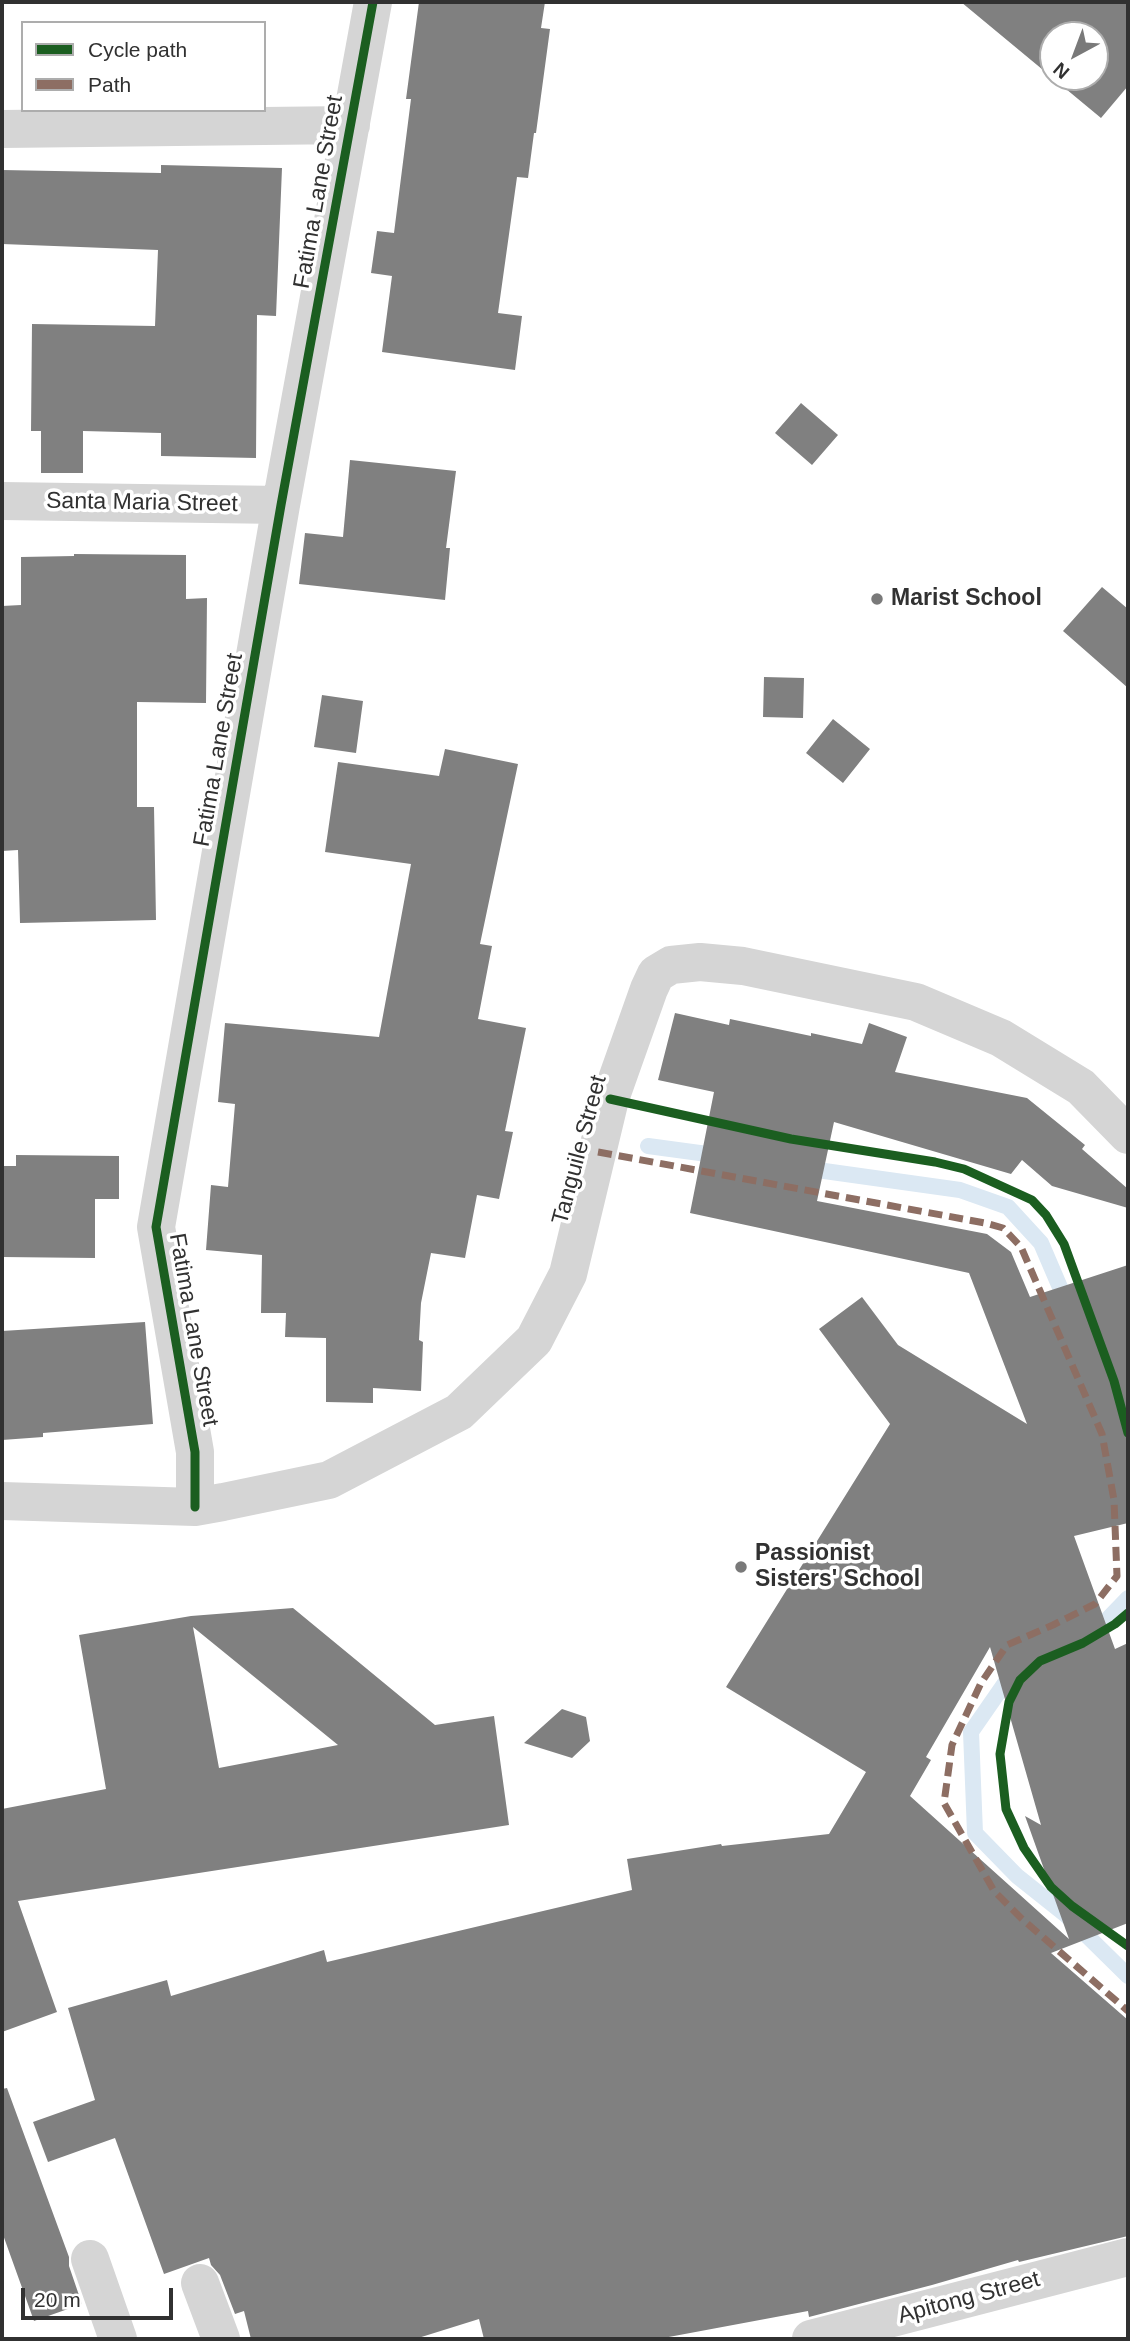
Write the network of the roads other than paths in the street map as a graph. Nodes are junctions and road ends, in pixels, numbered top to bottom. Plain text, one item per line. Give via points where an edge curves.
1 (373, 2) edge
2 (351, 125) junction
3 (2, 129) edge
4 (2, 501) edge
5 (281, 505) junction
6 (1128, 1135) edge
7 (2, 1502) edge
8 (195, 1507) junction
9 (1128, 2257) edge
10 (90, 2259) dead end
11 (200, 2283) dead end
12 (118, 2339) edge
13 (221, 2339) edge
14 (811, 2339) edge

1 - 2 street, Fatima Lane Street
2 - 3 street
2 - 5 street, Fatima Lane Street
4 - 5 street, Santa Maria Street
5 - 8 street, Fatima Lane Street via 156,1227 195,1452
6 - 8 street, Tanguile Street via 1081,1087 1001,1038 916,1002 743,966 671,965 656,974 649,989 610,1098 568,1274 534,1340 459,1412 329,1480
7 - 8 street, Tanguile Street
9 - 14 street, Apitong Street
10 - 12 street
11 - 13 street

